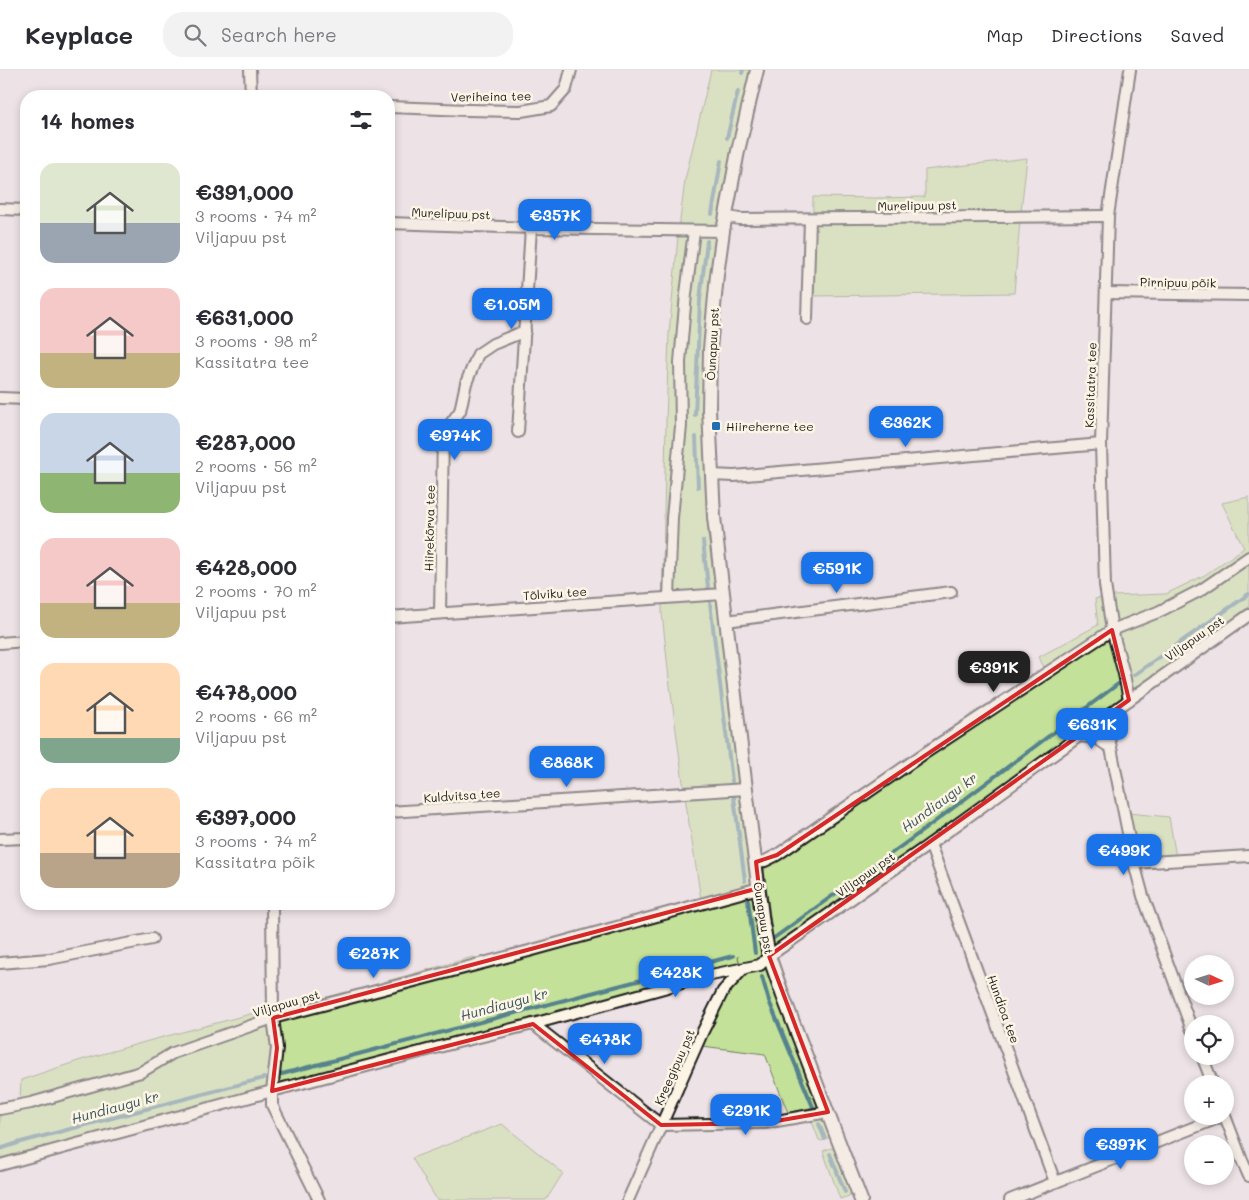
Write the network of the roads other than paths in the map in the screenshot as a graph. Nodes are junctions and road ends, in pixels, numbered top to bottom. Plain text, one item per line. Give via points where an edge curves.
1 (250, 70) edge
2 (571, 70) edge
3 (757, 70) edge
4 (1130, 70) edge
5 (250, 90) edge
6 (395, 107) edge
7 (0, 209) edge
8 (20, 210) edge
9 (725, 216) junction
10 (1108, 216) junction
11 (810, 219) junction
12 (395, 223) edge
13 (531, 228) junction
14 (694, 230) junction
15 (723, 230) junction
16 (1106, 293) junction
17 (1249, 295) edge
18 (807, 319) dead end
19 (525, 331) junction
20 (0, 398) edge
21 (20, 398) edge
22 (518, 432) dead end
23 (1101, 444) junction
24 (711, 475) junction
25 (1249, 557) edge
26 (951, 592) dead end
27 (723, 594) junction
28 (669, 597) junction
29 (440, 613) junction
30 (1249, 615) edge
31 (395, 617) edge
32 (726, 621) junction
33 (1112, 630) junction
34 (20, 641) edge
35 (0, 643) edge
36 (1129, 700) junction
37 (1111, 713) junction
38 (1079, 736) junction
39 (1111, 748) junction
40 (746, 789) junction
41 (395, 812) edge
42 (20, 838) edge
43 (0, 840) edge
44 (930, 844) junction
45 (1249, 856) edge
46 (756, 862) junction
47 (1134, 864) junction
48 (759, 888) junction
49 (272, 910) edge
50 (152, 939) dead end
51 (769, 956) junction
52 (0, 963) edge
53 (743, 969) junction
54 (1187, 1015) edge
55 (273, 1018) junction
56 (533, 1024) junction
57 (272, 1091) junction
58 (0, 1109) edge
59 (828, 1112) junction
60 (661, 1125) junction
61 (1201, 1125) edge
62 (1228, 1125) edge
63 (0, 1165) edge
64 (1249, 1176) edge
65 (1056, 1182) junction
66 (319, 1200) edge
67 (628, 1200) edge
68 (861, 1200) edge
69 (1010, 1200) edge

1 - 5 street
2 - 6 street, Veriheina tee via 566,89 551,106 521,111
3 - 9 street, Õunapuu pst
4 - 10 street, Kassitatra tee
7 - 8 street
9 - 11 street, Murelipuu pst
9 - 15 street, Õunapuu pst
10 - 11 street, Murelipuu pst
10 - 16 street, Kassitatra tee
11 - 18 street
12 - 13 street, Murelipuu pst
13 - 14 street, Murelipuu pst
13 - 19 street
14 - 15 street, Murelipuu pst
14 - 28 street via 680,362 681,426 672,518
15 - 24 street, Õunapuu pst via 710,349
16 - 17 street, Pirnipuu põik
16 - 23 street, Kassitatra tee
19 - 22 street
19 - 29 street, Hiirekõrva tee via 478,354 466,383 460,411 443,434
20 - 21 street
23 - 24 street via 734,476
23 - 33 street, Kassitatra tee via 1105,586
24 - 27 street, Õunapuu pst
25 - 33 street via 1201,590
26 - 32 street
27 - 28 street, Tõlviku tee
27 - 32 street, Õunapuu pst
28 - 29 street, Tõlviku tee
29 - 31 street, Tõlviku tee
30 - 36 street, Viljapuu pst
32 - 40 street, Õunapuu pst
33 - 36 street, Kassitatra tee
33 - 46 street via 777,855
34 - 35 street
36 - 37 street, Viljapuu pst
37 - 38 street, Viljapuu pst
37 - 39 street via 1108,733
38 - 39 street via 1096,738
38 - 44 street, Viljapuu pst
39 - 47 street
40 - 41 street, Kuldvitsa tee
40 - 46 street, Õunapuu pst
42 - 43 street
44 - 51 street, Viljapuu pst
44 - 65 street, Hundioa tee
45 - 47 street
46 - 48 street, Õunapuu pst
47 - 54 street
48 - 51 street, Õunapuu pst
48 - 55 street, Viljapuu pst
49 - 55 street
50 - 52 street via 49,959
51 - 53 street, Viljapuu pst via 760,965
51 - 59 street, Õunapuu pst
53 - 56 street, Viljapuu pst
53 - 60 street, Kreegipuu pst via 723,991
55 - 57 street via 276,1048
55 - 58 street, Viljapuu pst via 173,1053 141,1072
56 - 57 street, Viljapuu pst
56 - 60 street
57 - 63 street, Viljapuu pst
57 - 66 street via 272,1105
59 - 60 street, Kreegipuu pst via 765,1123
59 - 68 street, Õunapuu pst
60 - 67 street, Kreegipuu pst
61 - 65 street
62 - 64 street
65 - 69 street

